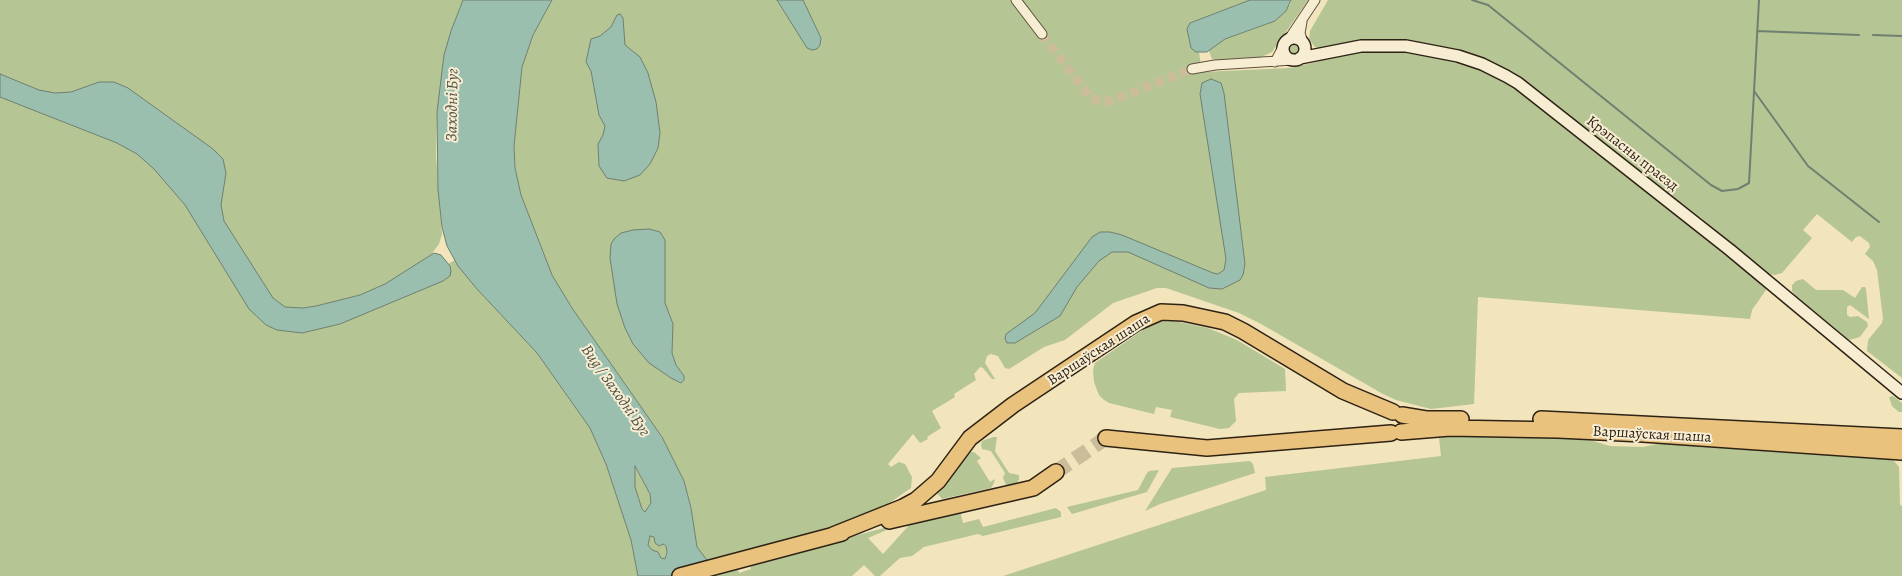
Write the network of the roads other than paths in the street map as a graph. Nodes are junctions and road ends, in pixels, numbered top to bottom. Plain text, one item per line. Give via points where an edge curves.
1 (1016, 0) edge
2 (1315, 0) edge
3 (1303, 17) junction
4 (1042, 34) tunnel mouth
5 (1285, 43) junction
6 (1303, 43) junction
7 (1324, 52) junction
8 (1296, 59) junction
9 (1275, 62) junction
10 (1192, 69) tunnel mouth
11 (1902, 393) edge
12 (1836, 421) dead end
13 (1846, 434) junction
14 (1772, 436) junction
15 (1902, 437) edge
16 (1106, 438) tunnel mouth
17 (1902, 452) edge
18 (1056, 472) tunnel mouth
19 (833, 535) junction
20 (680, 576) edge

1 - 4 street
2 - 3 street
3 - 5 street
3 - 6 street via 1300,33
5 - 6 street via 1297,39
5 - 8 street via 1285,54
5 - 9 street
6 - 7 street via 1314,51
6 - 8 street via 1305,49
7 - 8 street, Крэпасны праезд
7 - 11 street, Крэпасны праезд via 1383,45 1418,48 1469,59 1518,83 1730,250
8 - 9 street, Крэпасны праезд
9 - 10 street, Крэпасны праезд
12 - 13 highway
13 - 14 highway, Варшаўская шаша
13 - 15 highway, Варшаўская шаша
14 - 16 highway, Варшаўская шаша via 1450,428 1207,448
14 - 17 highway, Варшаўская шаша
14 - 19 highway, Варшаўская шаша via 1575,420 1426,419 1397,414 1344,391 1225,322 1161,312 1136,323 1013,405 970,438 938,481 916,500
18 - 19 highway, Варшаўская шаша via 1033,488
19 - 20 highway, Варшаўская шаша

